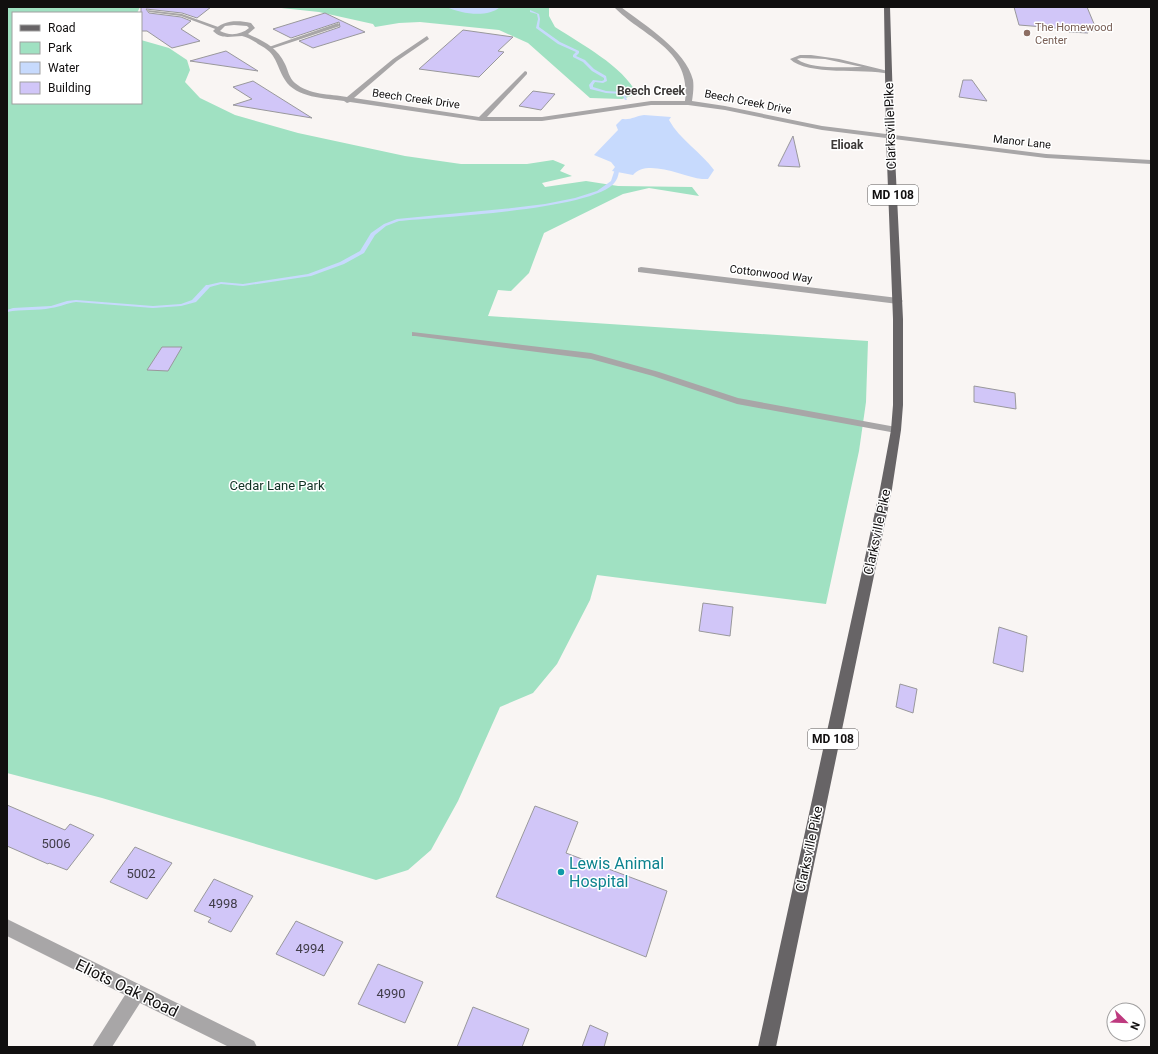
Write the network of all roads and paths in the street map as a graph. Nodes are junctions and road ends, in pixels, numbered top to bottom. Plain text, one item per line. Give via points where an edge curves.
1 (617, 7) edge
2 (887, 7) edge
3 (149, 11) dead end
4 (338, 25) dead end
5 (218, 28) junction
6 (242, 34) junction
7 (427, 38) dead end
8 (269, 48) junction
9 (395, 60) joint
10 (874, 69) junction
11 (888, 72) junction
12 (525, 73) dead end
13 (347, 100) junction
14 (688, 103) junction
15 (481, 119) junction
16 (890, 136) junction
17 (1151, 162) edge
18 (640, 270) dead end
19 (898, 301) junction
20 (415, 334) dead end
21 (896, 430) junction
22 (7, 928) edge
23 (136, 993) junction
24 (101, 1047) edge
25 (248, 1047) edge
26 (767, 1047) edge

1 - 14 street via 663,43 680,61 689,77
2 - 11 main road, Clarksville Pike / MD 108
3 - 5 lane via 182,15
4 - 8 lane
5 - 6 street, Beech Creek Drive via 216,31 221,34
5 - 6 street via 234,23 251,26 251,30
6 - 8 street, Beech Creek Drive
7 - 9 lane
8 - 13 street, Beech Creek Drive via 275,52 291,85 308,93
9 - 13 street, Beech Creek Drive
10 - 10 lane via 810,55 801,55 793,59 800,64
10 - 11 lane
11 - 16 main road, Clarksville Pike / MD 108
12 - 15 street
13 - 15 street, Beech Creek Drive
14 - 15 street, Beech Creek Drive via 646,103 542,119
14 - 16 street, Beech Creek Drive via 822,128
16 - 17 street, Manor Lane via 1046,156
16 - 19 main road, Clarksville Pike / MD 108
18 - 19 street, Cottonwood Way
19 - 21 main road, Clarksville Pike / MD 108
20 - 21 lane via 591,356 737,401
21 - 26 main road, Clarksville Pike / MD 108 via 886,489
22 - 23 street, Eliots Oak Road
23 - 24 street
23 - 25 street, Eliots Oak Road

